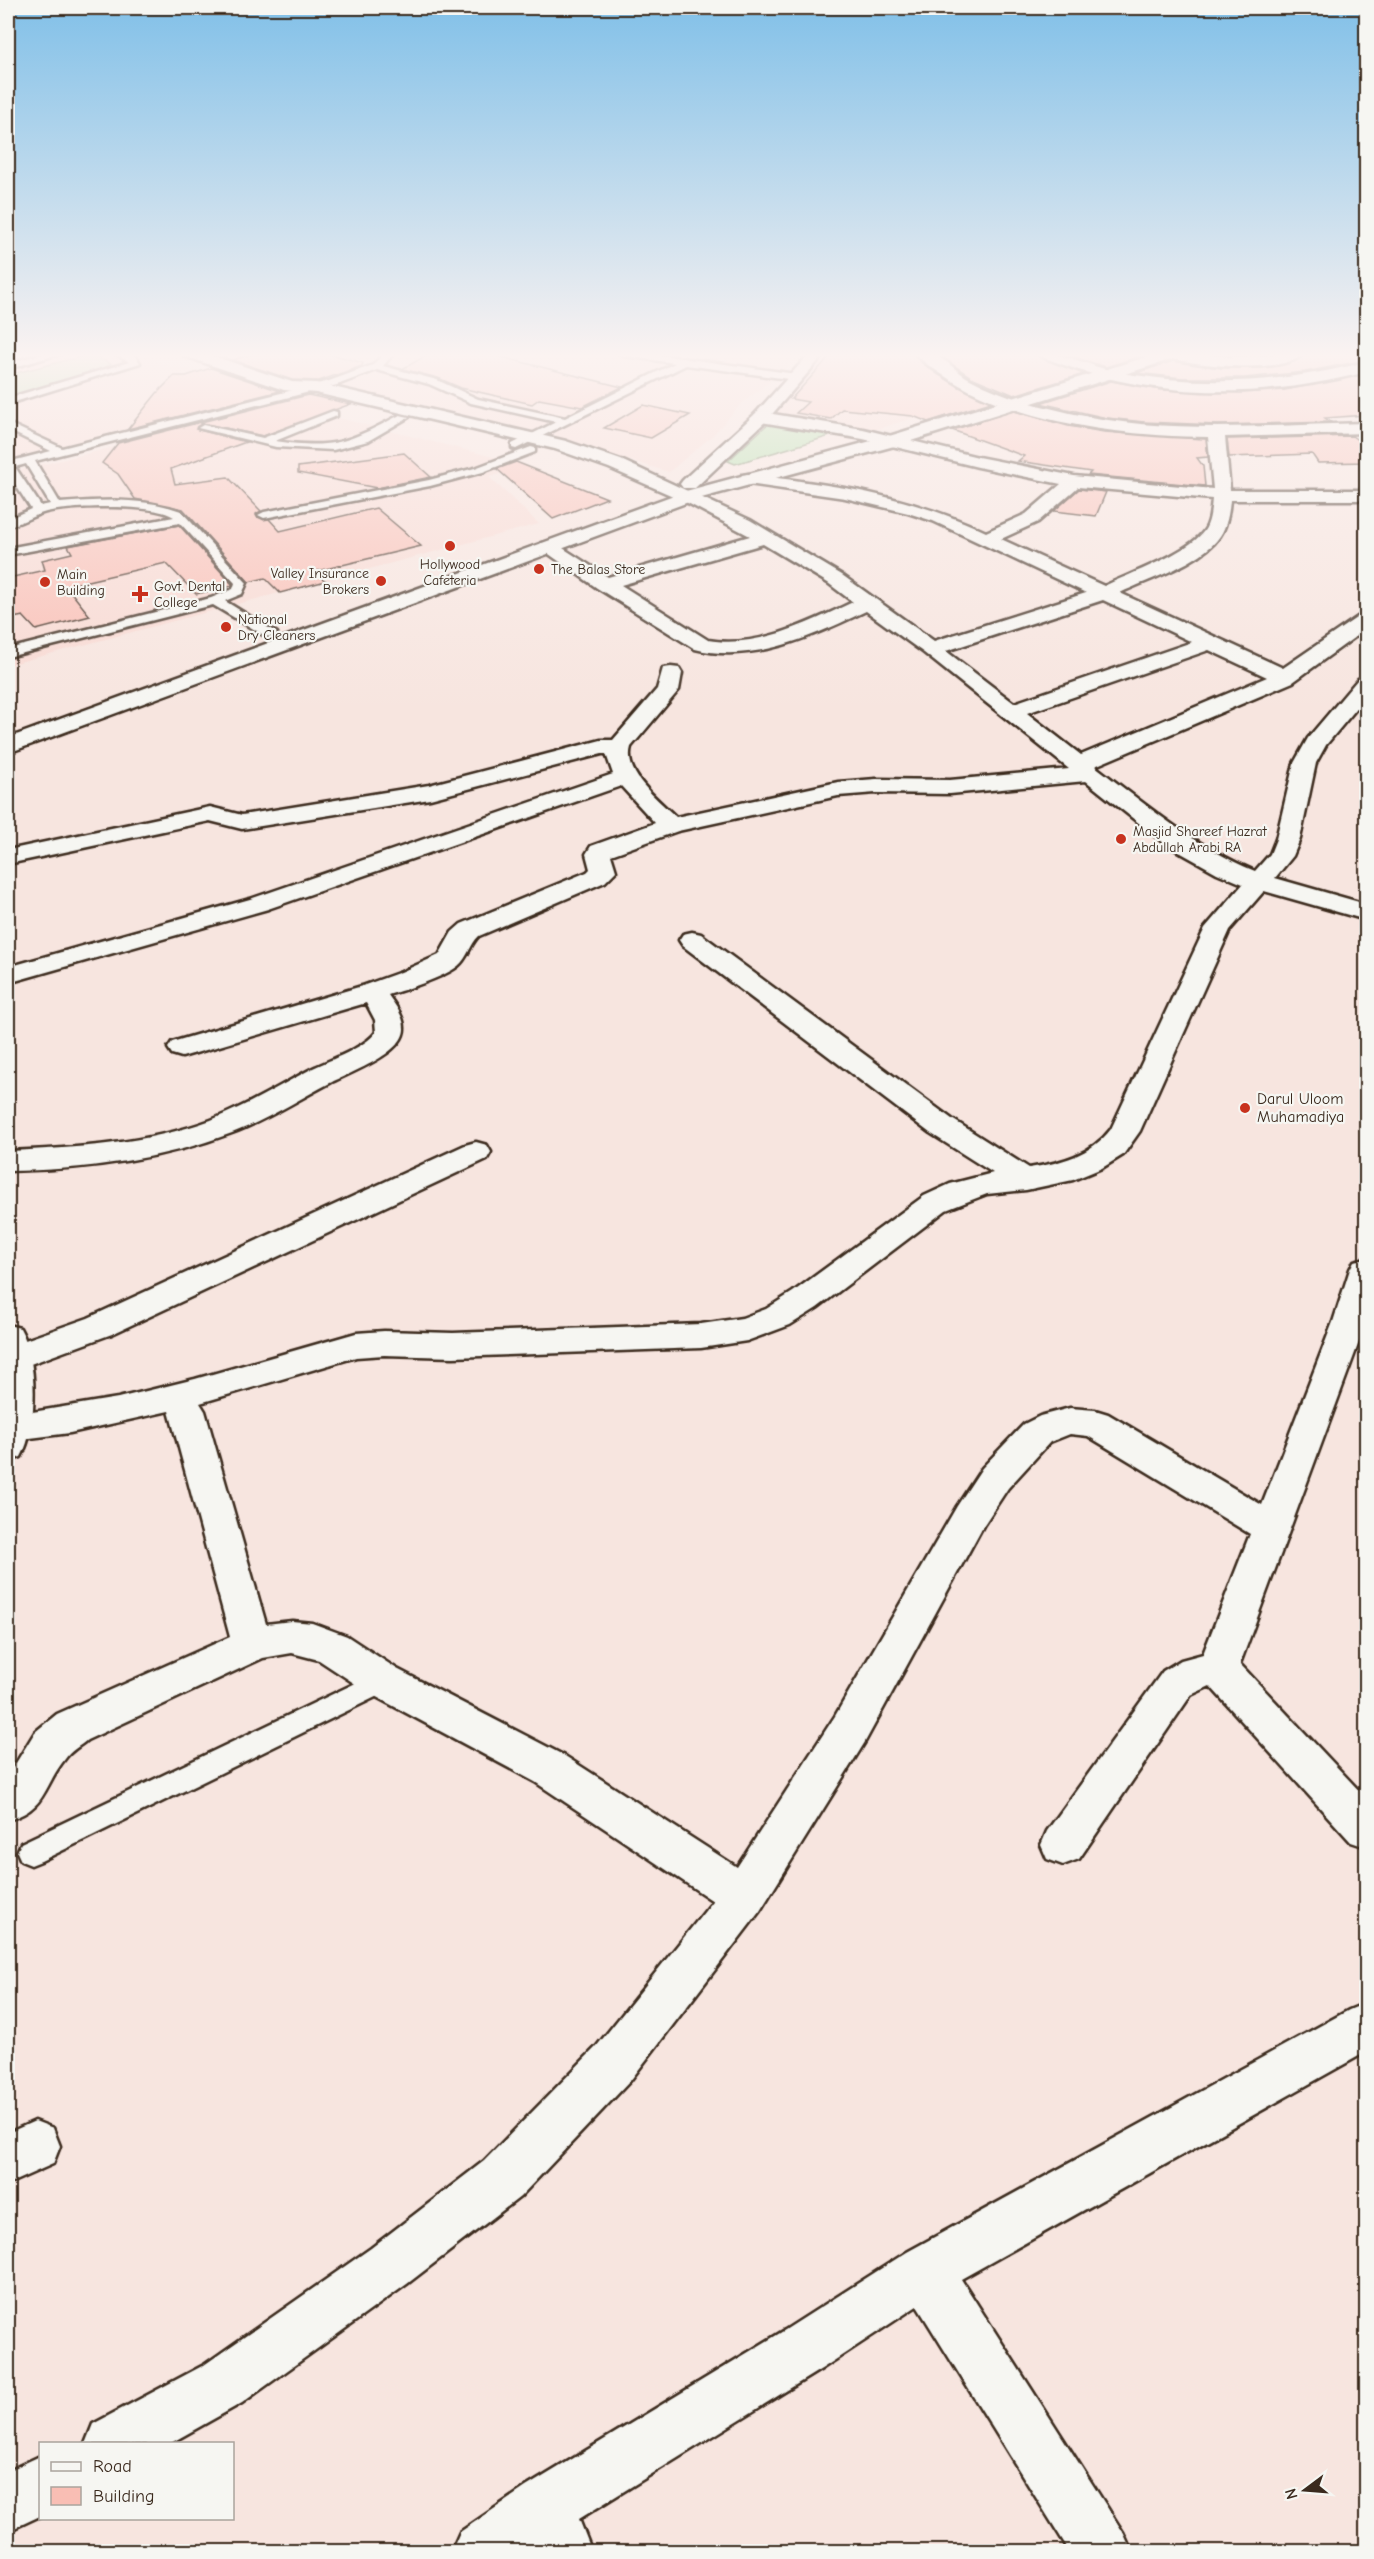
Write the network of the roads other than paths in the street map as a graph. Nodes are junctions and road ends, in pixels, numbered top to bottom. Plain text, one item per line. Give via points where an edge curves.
1 (13, 472) edge
2 (36, 472) edge
3 (470, 472) edge
4 (614, 472) edge
5 (699, 472) edge
6 (740, 472) edge
7 (773, 472) edge
8 (1031, 472) edge
9 (1220, 472) edge
10 (748, 479) junction
11 (1074, 481) junction
12 (677, 492) junction
13 (1222, 495) junction
14 (1366, 495) edge
15 (57, 507) junction
16 (38, 510) junction
17 (264, 515) dead end
18 (183, 519) junction
19 (8, 523) edge
20 (766, 537) junction
21 (987, 538) junction
22 (548, 548) junction
23 (8, 552) edge
24 (604, 584) junction
25 (1102, 594) junction
26 (215, 601) junction
27 (866, 603) junction
28 (1366, 620) edge
29 (270, 633) junction
30 (1208, 643) junction
31 (931, 649) junction
32 (8, 653) edge
33 (671, 674) dead end
34 (1285, 677) junction
35 (1366, 684) edge
36 (1010, 712) junction
37 (8, 728) edge
38 (8, 746) edge
39 (620, 746) junction
40 (1084, 770) junction
41 (625, 777) junction
42 (671, 825) junction
43 (8, 857) edge
44 (1273, 886) junction
45 (1366, 912) edge
46 (692, 940) dead end
47 (8, 975) edge
48 (372, 992) junction
49 (182, 1048) dead end
50 (476, 1152) dead end
51 (8, 1161) edge
52 (1026, 1180) junction
53 (1366, 1269) edge
54 (10, 1347) edge
55 (187, 1411) dead end
56 (11, 1437) edge
57 (1270, 1528) junction
58 (252, 1645) junction
59 (1218, 1668) junction
60 (383, 1681) junction
61 (8, 1801) edge
62 (1366, 1828) edge
63 (1063, 1845) dead end
64 (31, 1852) dead end
65 (744, 1896) junction
66 (1366, 2026) edge
67 (925, 2270) junction
68 (117, 2442) edge
69 (39, 2485) edge
70 (8, 2503) edge
71 (555, 2529) edge
72 (480, 2552) edge
73 (1103, 2552) edge

1 - 16 lane
2 - 15 lane
3 - 17 lane
4 - 12 street
5 - 12 street
6 - 12 street
7 - 10 street
8 - 11 street
9 - 13 street
10 - 12 street
10 - 21 street via 840,490 899,503
11 - 13 street
11 - 21 street via 1032,518
12 - 20 street
12 - 22 street
12 - 29 street
13 - 14 street
13 - 25 street via 1212,534 1190,553
15 - 16 lane
15 - 18 lane via 160,507
16 - 19 lane
18 - 23 lane
18 - 26 lane via 241,583 237,591
20 - 24 street
20 - 27 street
21 - 25 street
22 - 24 street
22 - 38 street
24 - 27 street via 702,645 721,650 806,630
25 - 30 street
25 - 31 street
26 - 29 lane
26 - 32 lane
27 - 31 street
28 - 34 street
29 - 37 street
30 - 34 street
30 - 36 street
31 - 36 street
33 - 39 street via 668,690
34 - 40 street
35 - 44 street via 1316,743 1305,763
36 - 40 street
39 - 41 street via 616,759
39 - 43 street via 601,747 429,792 233,823 217,814 203,815
40 - 42 street via 950,787 854,787
40 - 44 street via 1174,839 1226,868
41 - 42 street
41 - 47 street via 259,904
42 - 48 street via 604,849 598,854 603,871 596,876 470,930 448,961
44 - 45 street
44 - 52 street via 1218,927 1125,1131 1112,1148 1062,1173
46 - 52 street via 941,1126
48 - 49 street
48 - 51 street via 390,1021 388,1038 252,1114 211,1130 120,1153
50 - 54 street via 100,1326
52 - 56 street via 987,1184 935,1203 805,1300 778,1317 747,1329 701,1336 356,1346 195,1392
53 - 57 street via 1350,1322
54 - 56 street
55 - 58 street
57 - 59 street
57 - 65 street via 1095,1423 1070,1422 1037,1433 995,1478 969,1516 850,1729
58 - 60 street via 275,1638 312,1640 333,1648
58 - 61 street via 72,1727 50,1745 26,1787
59 - 62 street
59 - 63 street via 1195,1672 1177,1683
60 - 64 lane
60 - 65 street via 550,1769
65 - 68 street via 613,2064 502,2179 389,2266 223,2384
66 - 67 street
67 - 71 street via 804,2349
67 - 73 street
69 - 70 street
71 - 72 street

